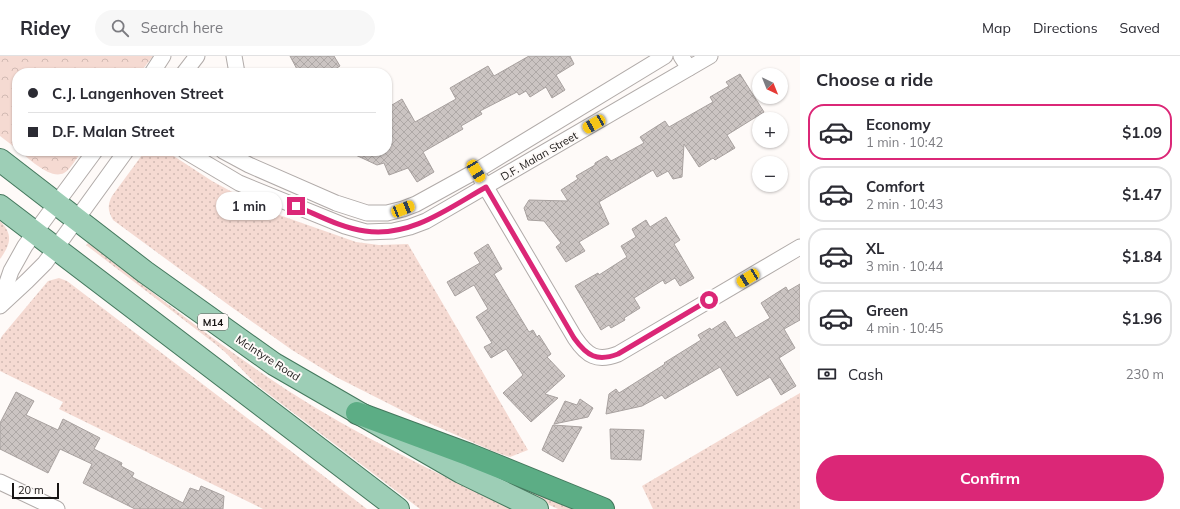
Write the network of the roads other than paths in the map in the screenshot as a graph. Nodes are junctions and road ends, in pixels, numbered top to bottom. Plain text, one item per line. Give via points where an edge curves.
1 (163, 56) edge
2 (197, 56) edge
3 (234, 56) edge
4 (665, 56) edge
5 (710, 56) edge
6 (685, 62) edge
7 (155, 68) edge
8 (188, 68) edge
9 (236, 68) edge
10 (90, 156) edge
11 (122, 156) edge
12 (193, 156) edge
13 (249, 158) edge
14 (0, 160) edge
15 (476, 171) junction
16 (239, 183) junction
17 (486, 187) junction
18 (56, 203) junction
19 (0, 206) edge
20 (78, 218) junction
21 (35, 232) junction
22 (800, 247) edge
23 (56, 248) junction
24 (0, 303) edge
25 (0, 306) edge
26 (357, 413) junction
27 (0, 482) edge
28 (57, 509) edge
29 (398, 509) edge
30 (537, 509) edge
31 (603, 509) edge

1 - 7 street
2 - 8 street
3 - 9 street
4 - 15 street, D.F. Malan Street
5 - 6 street, D.F. Malan Street
6 - 17 street, D.F. Malan Street
10 - 18 street
11 - 20 street
12 - 16 street, D.F. Malan Street
13 - 15 street, D.F. Malan Street via 336,203 367,213 387,213 416,204
13 - 16 street
14 - 18 main road, McIntyre Road / M14
15 - 17 street
16 - 17 street, D.F. Malan Street via 366,232 393,231 426,221
17 - 22 street via 574,338 580,347 596,357 618,354
18 - 20 main road, McIntyre Road / M14
18 - 21 street
19 - 21 main road
20 - 23 street
20 - 26 main road, McIntyre Road / M14 via 145,272 274,364
21 - 23 main road
21 - 24 street via 12,271
23 - 25 street via 45,263
23 - 29 main road
26 - 30 main road, McIntyre Road / M14 via 461,472
26 - 31 highway
27 - 28 street

